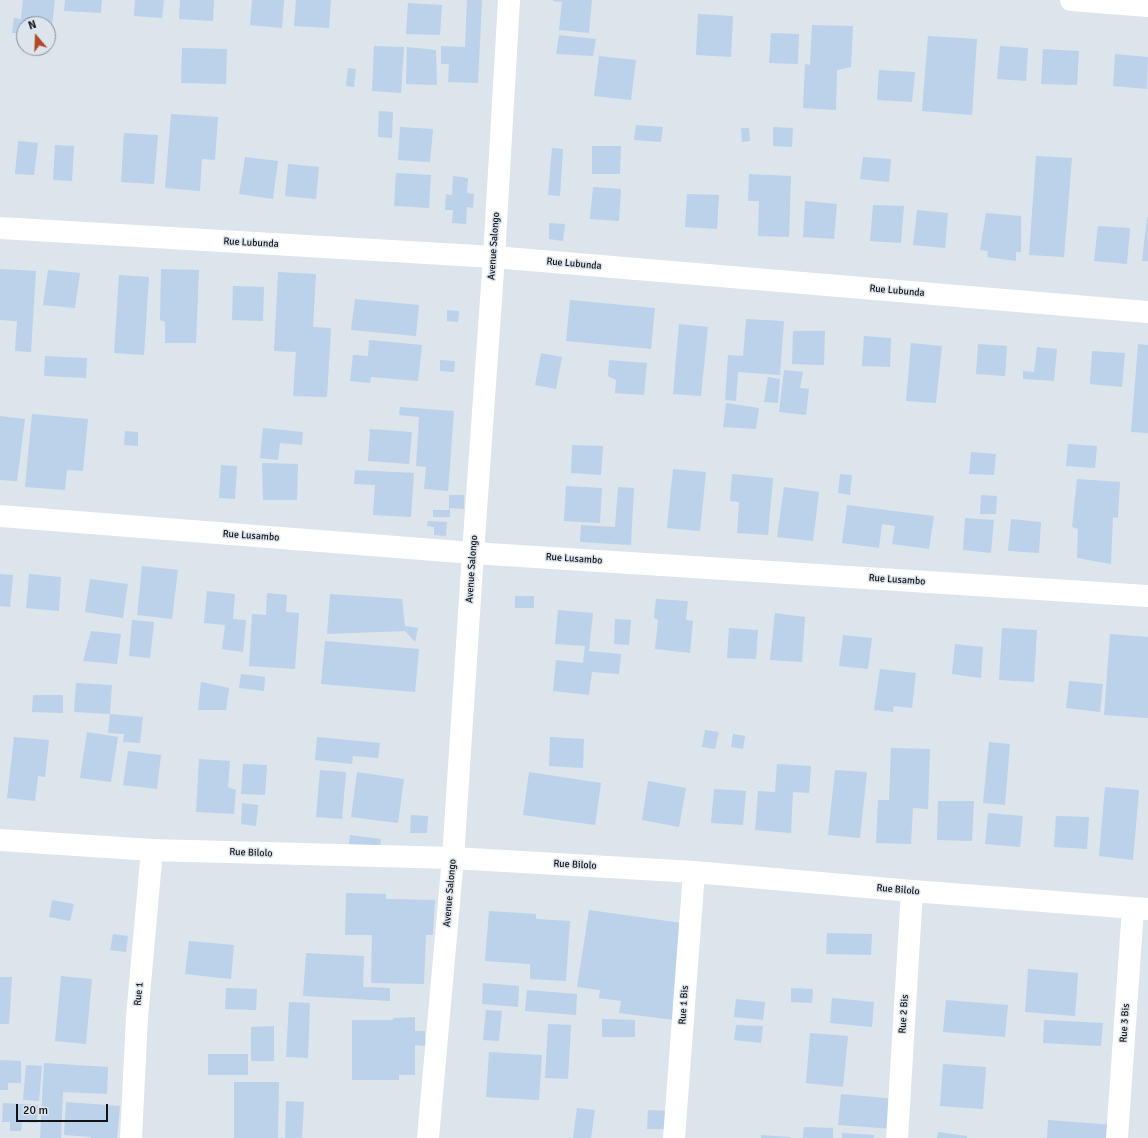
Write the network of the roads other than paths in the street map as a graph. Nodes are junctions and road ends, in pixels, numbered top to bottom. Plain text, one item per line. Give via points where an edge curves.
1 (509, 0) edge
2 (1071, 0) edge
3 (1148, 6) edge
4 (0, 228) edge
5 (494, 257) junction
6 (1148, 312) edge
7 (0, 516) edge
8 (473, 553) junction
9 (1148, 596) edge
10 (0, 840) edge
11 (152, 850) junction
12 (453, 858) junction
13 (694, 872) junction
14 (912, 891) junction
15 (1140, 908) edge
16 (131, 1138) edge
17 (428, 1138) edge
18 (674, 1138) edge
19 (897, 1138) edge
20 (1117, 1138) edge

1 - 5 street, Avenue Salongo
2 - 3 street
4 - 5 street, Rue Lubunda
5 - 6 street, Rue Lubunda
5 - 8 street, Avenue Salongo
7 - 8 street, Rue Lusambo
8 - 9 street, Rue Lusambo
8 - 12 street, Avenue Salongo
10 - 11 street, Rue Bilolo
11 - 12 street, Rue Bilolo
11 - 16 street, Rue 1
12 - 13 street, Rue Bilolo
12 - 17 street, Avenue Salongo
13 - 14 street, Rue Bilolo
13 - 18 street, Rue 1 Bis
14 - 15 street, Rue Bilolo
14 - 19 street, Rue 2 Bis
15 - 20 street, Rue 3 Bis

